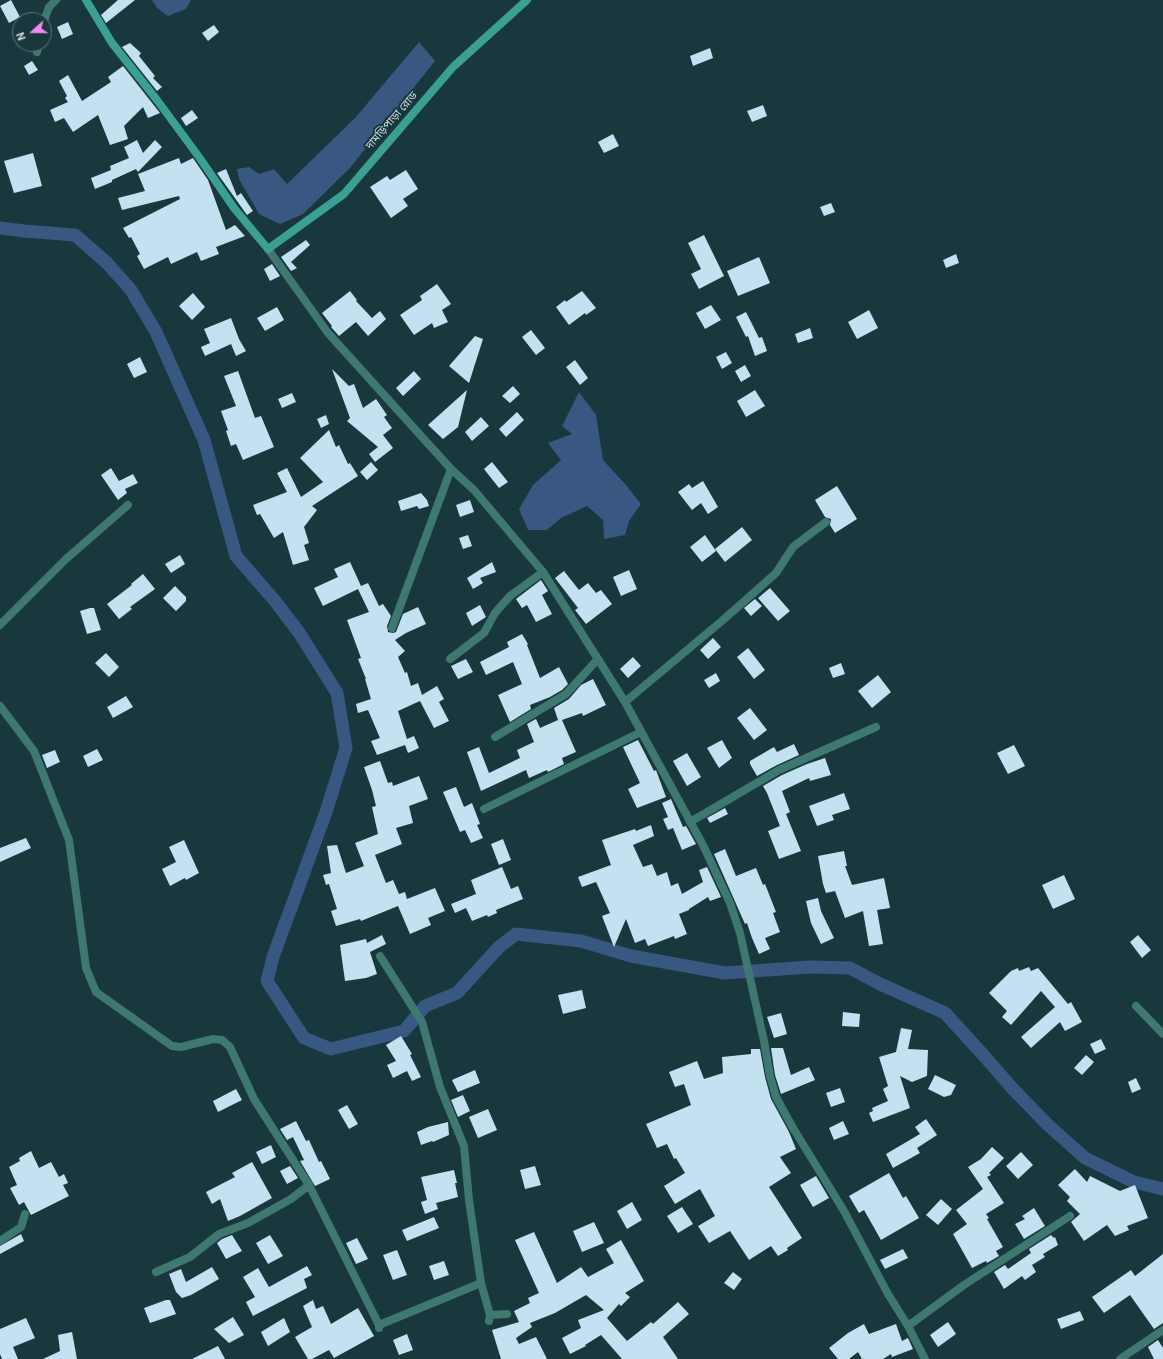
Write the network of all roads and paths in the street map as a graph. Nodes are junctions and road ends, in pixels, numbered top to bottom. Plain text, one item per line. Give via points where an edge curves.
1 (56, 0) edge
2 (86, 0) edge
3 (527, 0) edge
4 (47, 12) edge
5 (268, 249) junction
6 (451, 469) junction
7 (128, 505) dead end
8 (826, 522) dead end
9 (543, 572) junction
10 (0, 625) edge
11 (392, 628) dead end
12 (450, 659) dead end
13 (598, 659) junction
14 (625, 702) junction
15 (0, 706) edge
16 (876, 727) dead end
17 (641, 732) junction
18 (495, 737) dead end
19 (484, 809) dead end
20 (690, 822) junction
21 (380, 956) dead end
22 (1136, 1006) dead end
23 (1163, 1034) edge
24 (310, 1185) junction
25 (25, 1214) dead end
26 (1070, 1216) dead end
27 (0, 1241) edge
28 (156, 1272) dead end
29 (480, 1283) junction
30 (507, 1314) dead end
31 (908, 1326) junction
32 (1163, 1330) edge
33 (925, 1359) edge
34 (1120, 1359) edge

1 - 4 street
2 - 5 main road via 112,43 176,125 234,208
3 - 5 main road, দামড়িপাড়া রোড via 453,67 344,194
5 - 6 street via 328,333
6 - 9 street via 474,490
6 - 11 street
7 - 10 street via 66,559
8 - 14 street via 793,547 776,573
9 - 12 street via 510,596 495,613 484,633
9 - 13 street
13 - 14 street
13 - 18 street via 566,694
14 - 17 street
15 - 24 street via 34,751 69,840 86,968 96,992 172,1046 181,1047 222,1040 230,1047 254,1099
16 - 20 street via 779,770
17 - 19 street
17 - 20 street
20 - 31 street via 730,903 740,933 776,1097
21 - 29 street via 422,1022 440,1087 464,1146
22 - 23 street
24 - 28 street via 291,1199 248,1223 219,1234 190,1257
24 - 29 street via 379,1327
25 - 27 street via 20,1227
26 - 31 street via 964,1285
29 - 30 street via 490,1318
31 - 33 street
32 - 34 street

